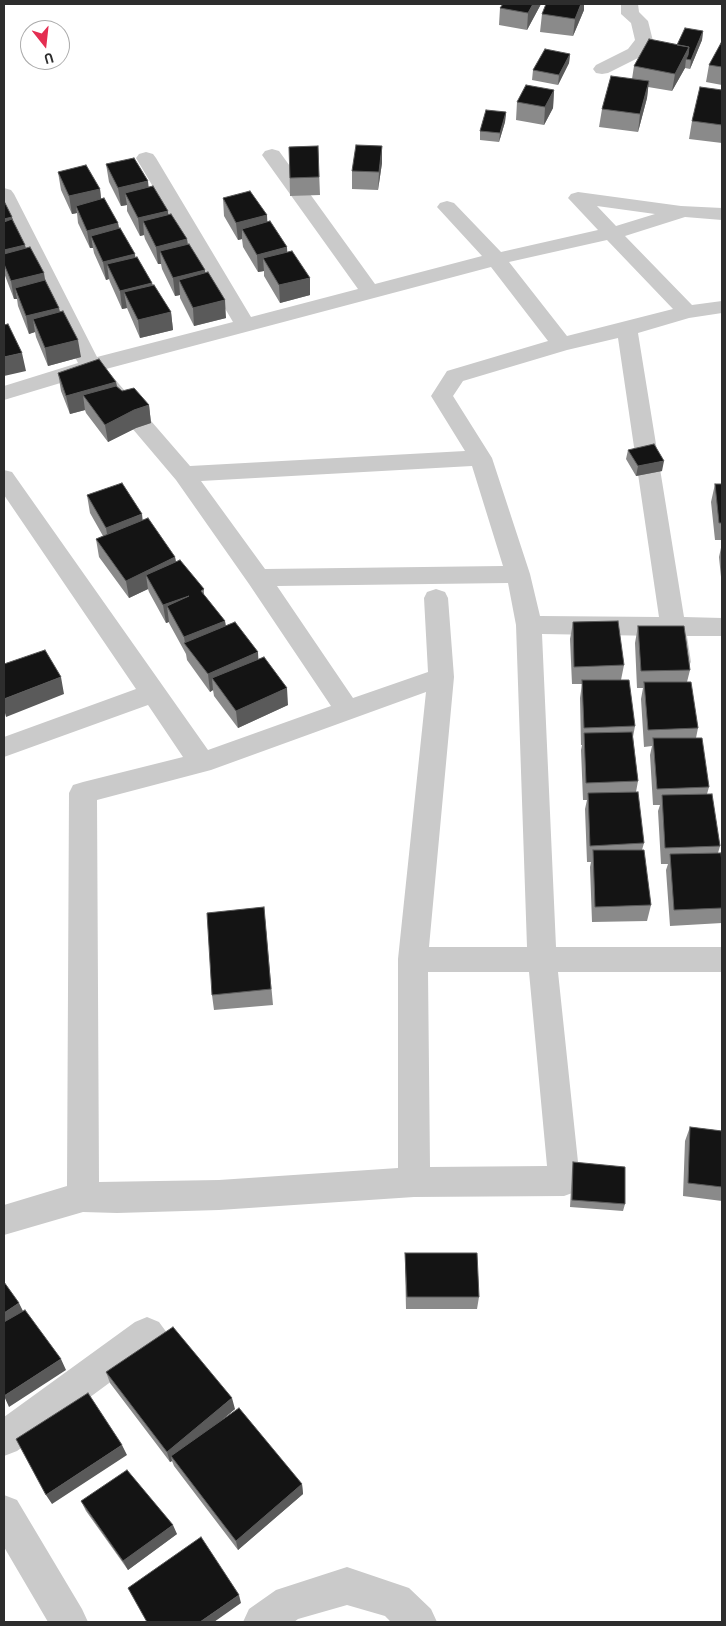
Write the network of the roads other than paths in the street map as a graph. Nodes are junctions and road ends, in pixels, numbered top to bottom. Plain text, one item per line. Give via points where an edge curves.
1 (630, 4) edge
2 (602, 69) dead end
3 (272, 155) dead end
4 (146, 158) dead end
5 (4, 194) edge
6 (447, 206) dead end
7 (684, 212) junction
8 (722, 214) edge
9 (613, 233) junction
10 (496, 259) junction
11 (371, 293) junction
12 (722, 307) edge
13 (687, 312) junction
14 (245, 325) junction
15 (626, 330) junction
16 (562, 344) junction
17 (91, 366) junction
18 (4, 393) edge
19 (481, 458) junction
20 (184, 474) junction
21 (4, 478) edge
22 (518, 574) junction
23 (258, 578) junction
24 (436, 598) dead end
25 (529, 625) junction
26 (672, 626) junction
27 (722, 627) edge
28 (441, 677) junction
29 (682, 686) edge
30 (153, 693) junction
31 (347, 710) junction
32 (4, 748) edge
33 (202, 762) junction
34 (413, 959) junction
35 (542, 959) junction
36 (722, 960) edge
37 (414, 1182) junction
38 (82, 1197) junction
39 (4, 1220) edge
40 (194, 1398) edge
41 (4, 1438) edge
42 (4, 1513) edge
43 (69, 1622) edge
44 (262, 1622) edge
45 (418, 1622) edge

1 - 2 street via 630,14 639,21 644,41 634,53
3 - 11 street
4 - 14 street
5 - 17 street
6 - 10 street
7 - 8 street
7 - 9 street
7 - 9 street via 578,198
9 - 10 street
9 - 13 street
10 - 11 street
10 - 16 street
11 - 14 street
12 - 13 street
13 - 15 street
14 - 17 street
15 - 16 street
15 - 26 street
16 - 19 street via 455,376 442,396
17 - 18 street
17 - 20 street
19 - 20 street
19 - 22 street
20 - 23 street
21 - 30 street
22 - 23 street
22 - 25 street
23 - 31 street
24 - 28 street
25 - 26 street
25 - 35 street
26 - 27 street
26 - 29 street
28 - 31 street
28 - 34 street
30 - 32 street
30 - 33 street
31 - 33 street
33 - 38 street via 83,793
34 - 35 street
34 - 37 street
35 - 36 street
35 - 37 street via 564,1181
37 - 38 street via 219,1195
38 - 39 street
40 - 41 street via 147,1334
42 - 43 street
44 - 45 street via 289,1603 347,1586 396,1601

